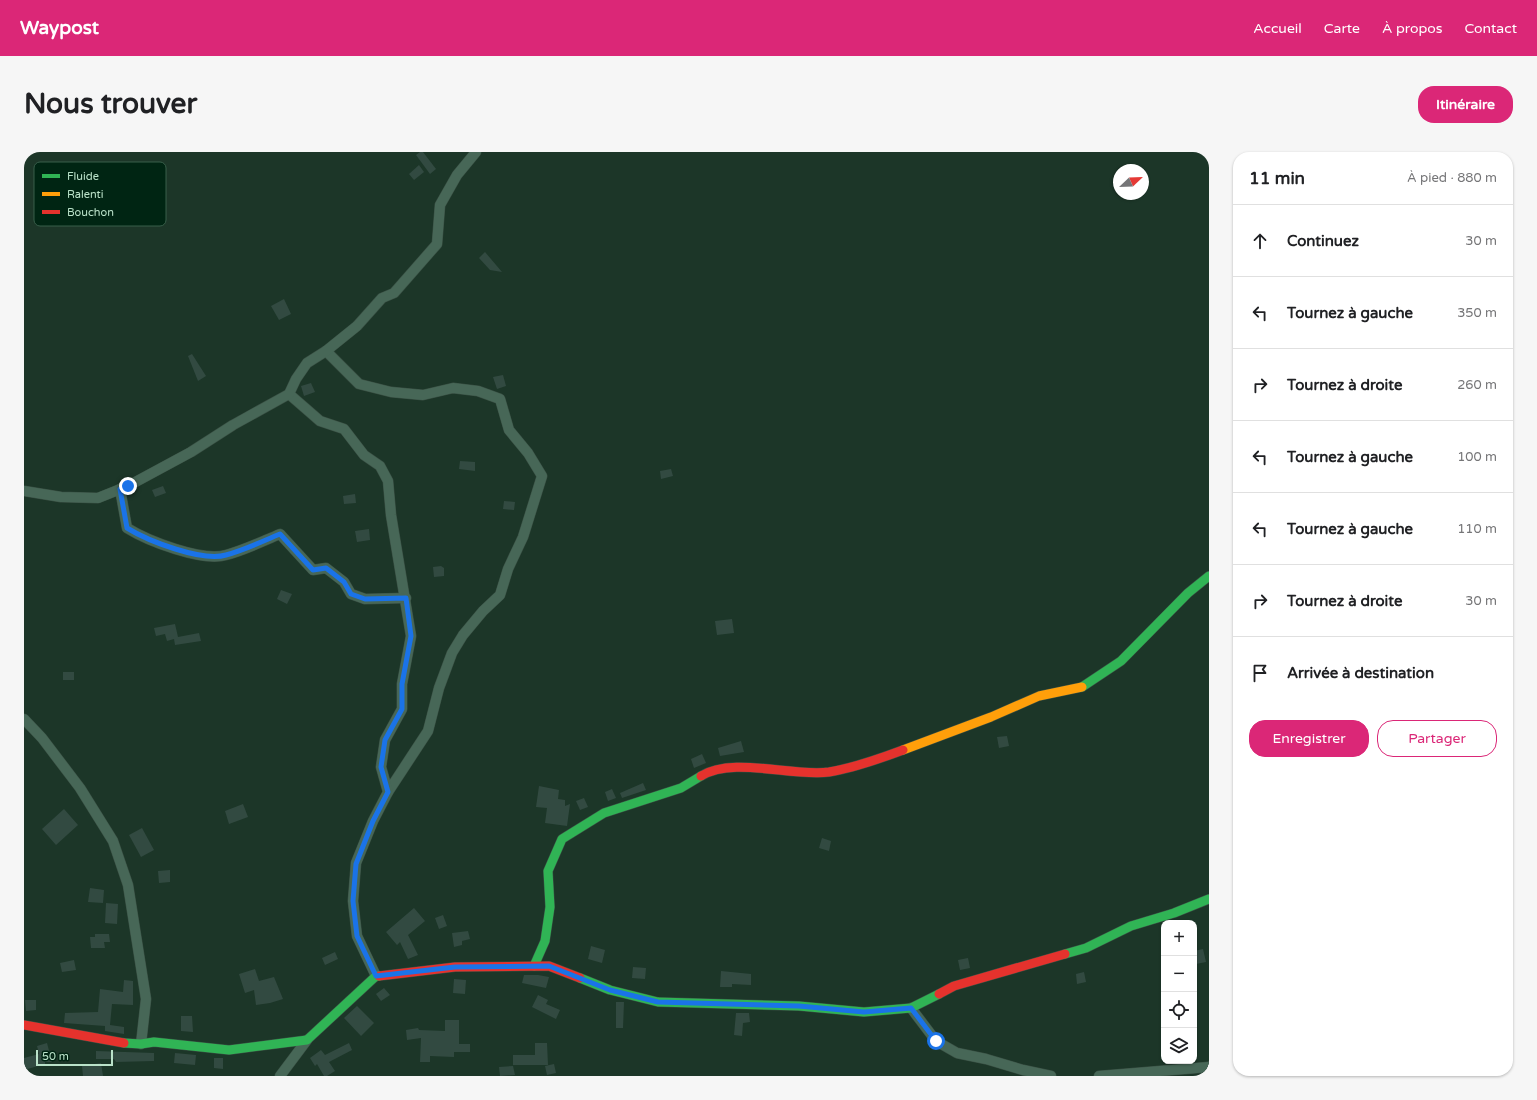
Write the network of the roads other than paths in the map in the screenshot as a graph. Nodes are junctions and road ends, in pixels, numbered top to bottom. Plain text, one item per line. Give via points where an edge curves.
1 (476, 152) edge
2 (326, 351) junction
3 (290, 394) junction
4 (120, 489) junction
5 (24, 491) edge
6 (1209, 576) edge
7 (406, 598) junction
8 (24, 719) edge
9 (388, 792) junction
10 (1209, 899) edge
11 (534, 966) junction
12 (376, 976) junction
13 (911, 1008) junction
14 (24, 1025) edge
15 (308, 1040) junction
16 (141, 1044) junction
17 (1209, 1067) edge
18 (280, 1076) edge
19 (1051, 1076) edge
20 (1099, 1076) edge

1 - 2 street via 457,175 440,205 437,244 394,293 382,298 357,326
2 - 3 street via 307,363
2 - 9 street via 359,384 391,392 423,395 453,388 478,391 500,399 509,430 528,453 542,476 523,537 508,568 500,595 463,635 452,653 438,688 428,731
3 - 4 street via 233,425 191,452
3 - 7 street via 320,421 344,429 364,455 380,466 388,481 391,515
4 - 5 street via 98,498 61,497
4 - 7 street via 127,528 159,544 197,555 225,556 280,534 313,570 326,568 344,582 351,594 365,599
6 - 11 street via 1188,593 1121,661 1084,687 1039,696 991,717 868,763 828,772 787,772 745,766 707,772 681,788 604,813 562,839 548,871 550,907 545,941
7 - 9 street via 411,636 402,684 402,709 385,740 381,767
8 - 16 street via 42,738 80,788 113,841 128,885 146,999
9 - 12 street via 356,864 353,901 357,936
10 - 13 street via 1131,926 1086,948 954,986
11 - 12 street via 455,967
11 - 13 street via 549,966 610,990 658,1002 799,1006 864,1012
12 - 15 street
13 - 19 street via 936,1041 957,1053
14 - 16 street
15 - 16 street via 229,1050 154,1042
15 - 18 street
17 - 20 street

